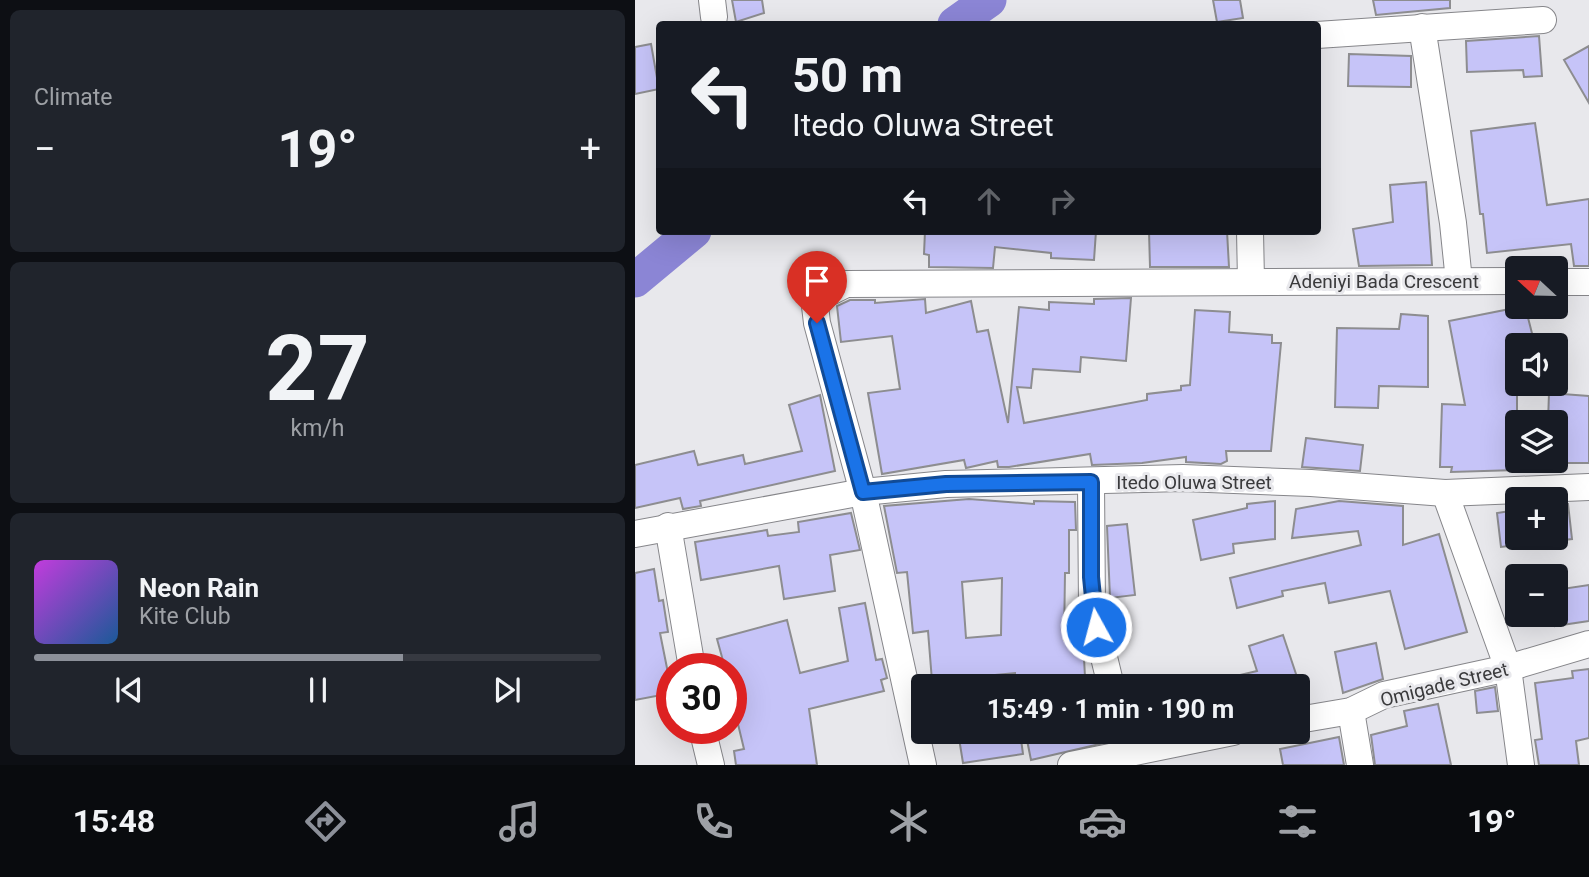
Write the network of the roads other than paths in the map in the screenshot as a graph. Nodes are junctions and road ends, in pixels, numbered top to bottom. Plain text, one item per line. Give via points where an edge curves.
1 (1543, 20) dead end
2 (1422, 27) junction
3 (1321, 34) edge
4 (1250, 235) edge
5 (1252, 281) junction
6 (1459, 281) junction
7 (1505, 281) edge
8 (1568, 282) edge
9 (1589, 282) edge
10 (1091, 482) junction
11 (1589, 486) edge
12 (863, 492) junction
13 (1445, 493) junction
14 (668, 526) junction
15 (635, 534) edge
16 (1589, 644) edge
17 (689, 653) edge
18 (1508, 668) junction
19 (1108, 674) edge
20 (1351, 711) junction
21 (1310, 718) edge
22 (706, 744) edge
23 (1160, 744) edge
24 (1130, 749) edge
25 (711, 765) edge
26 (923, 765) edge
27 (1071, 765) edge
28 (1360, 765) edge
29 (1521, 765) edge

1 - 2 street
2 - 3 street
2 - 6 street
4 - 5 street
5 - 6 street, Adeniyi Bada Crescent
5 - 12 street, Adeniyi Bada Crescent via 846,284 826,294 815,306 817,323
6 - 7 street, Adeniyi Bada Crescent
8 - 9 street
10 - 12 street, Itedo Oluwa Street via 946,484
10 - 13 street, Itedo Oluwa Street via 1183,478
10 - 19 street via 1092,608
11 - 13 street, Itedo Oluwa Street
12 - 14 street, Itedo Oluwa Street
12 - 26 street, Adeniyi Bada Crescent
13 - 18 street
14 - 15 street, Itedo Oluwa Street
14 - 17 street
16 - 18 street, Omigade Street
18 - 20 street, Omigade Street via 1384,695
18 - 29 street
20 - 21 street, Omigade Street
20 - 28 street
22 - 25 street
23 - 24 street
24 - 27 street

